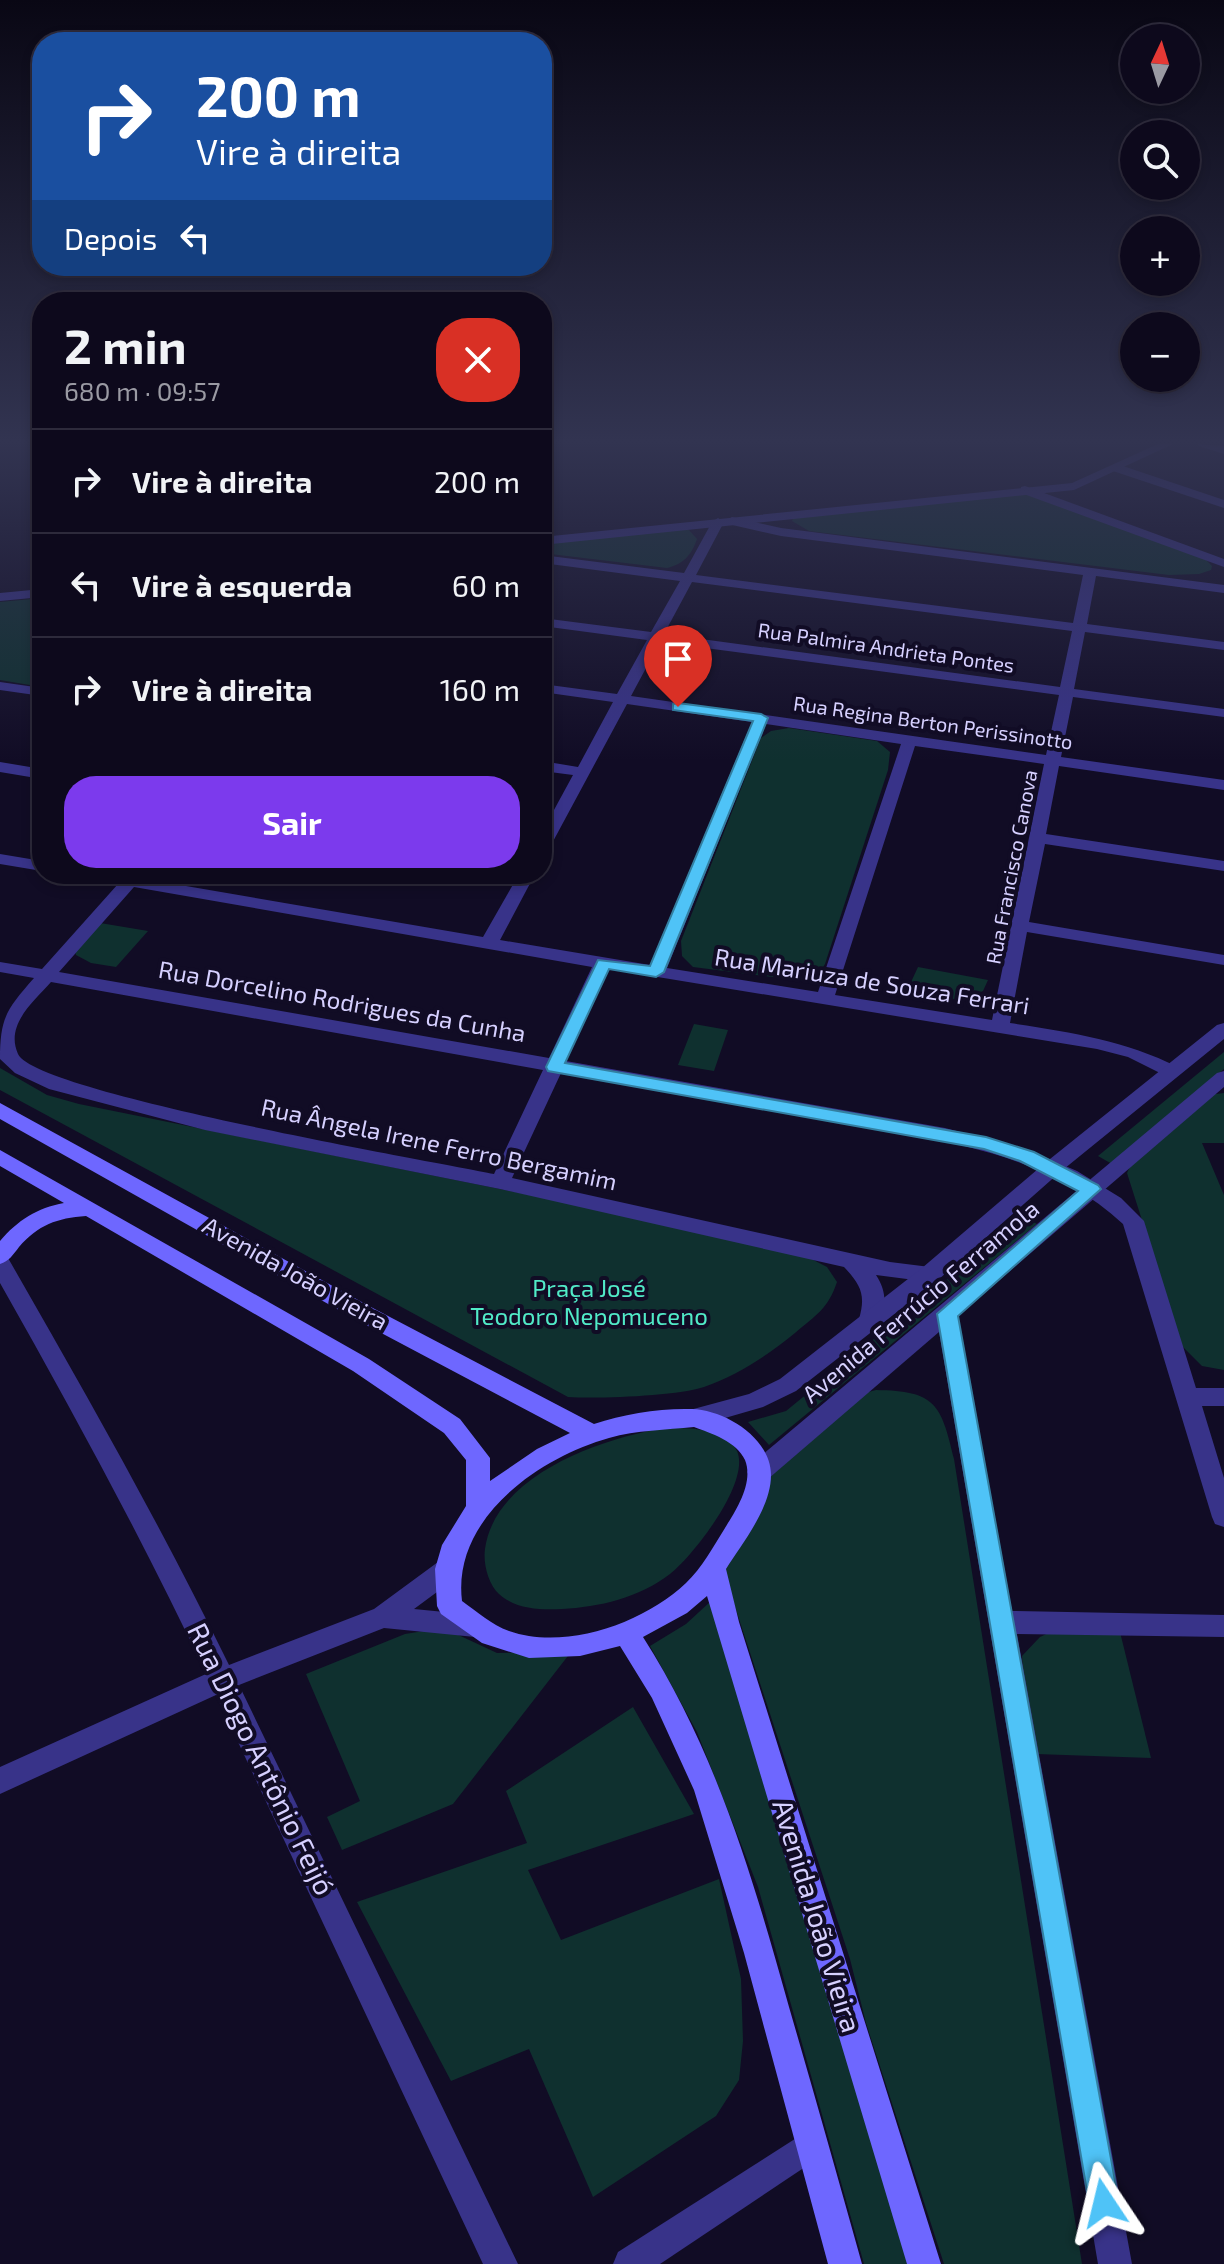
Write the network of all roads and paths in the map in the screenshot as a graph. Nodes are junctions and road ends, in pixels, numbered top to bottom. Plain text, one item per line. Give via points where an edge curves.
1 (707, 550) edge
2 (911, 550) edge
3 (1188, 550) edge
4 (552, 560) edge
5 (1224, 563) edge
6 (1090, 574) junction
7 (689, 577) junction
8 (1224, 589) edge
9 (32, 594) edge
10 (0, 597) edge
11 (552, 623) edge
12 (1080, 627) junction
13 (656, 636) junction
14 (1224, 646) edge
15 (0, 686) edge
16 (552, 689) edge
17 (32, 691) edge
18 (1067, 693) junction
19 (622, 699) junction
20 (1224, 713) edge
21 (761, 718) junction
22 (910, 739) junction
23 (1054, 760) junction
24 (0, 767) edge
25 (552, 767) edge
26 (32, 772) edge
27 (583, 772) junction
28 (1224, 785) edge
29 (552, 829) edge
30 (1039, 838) junction
31 (0, 859) edge
32 (32, 864) edge
33 (1224, 866) edge
34 (127, 884) edge
35 (141, 884) edge
36 (521, 884) edge
37 (1020, 926) junction
38 (489, 943) junction
39 (1224, 960) edge
40 (603, 963) junction
41 (0, 967) edge
42 (656, 972) junction
43 (45, 976) junction
44 (825, 998) junction
45 (1000, 1026) junction
46 (1224, 1029) edge
47 (554, 1067) junction
48 (1171, 1071) junction
49 (1224, 1077) edge
50 (0, 1110) edge
51 (0, 1157) edge
52 (1052, 1168) junction
53 (500, 1182) junction
54 (1092, 1189) junction
55 (86, 1209) junction
56 (0, 1256) edge
57 (849, 1259) junction
58 (0, 1264) edge
59 (930, 1274) junction
60 (947, 1314) junction
61 (870, 1319) junction
62 (1190, 1397) junction
63 (1224, 1397) edge
64 (694, 1418) junction
65 (592, 1434) junction
66 (759, 1472) junction
67 (478, 1507) junction
68 (1224, 1517) edge
69 (713, 1568) junction
70 (447, 1570) junction
71 (383, 1617) junction
72 (1002, 1622) junction
73 (475, 1626) junction
74 (1224, 1626) edge
75 (626, 1633) junction
76 (224, 1679) junction
77 (0, 1781) edge
78 (812, 2144) junction
79 (501, 2264) edge
80 (630, 2264) edge
81 (845, 2264) edge
82 (924, 2264) edge
83 (1115, 2264) edge

1 - 7 street
2 - 6 street
3 - 5 street
4 - 7 street
6 - 8 street
6 - 12 street, Rua Francisco Canova
7 - 12 street
7 - 13 street
9 - 10 street
11 - 13 street, Rua Palmira Andrieta Pontes
12 - 14 street
12 - 18 street, Rua Francisco Canova
13 - 18 street, Rua Palmira Andrieta Pontes
13 - 19 street
15 - 17 street
16 - 19 street, Rua Regina Berton Perissinotto
18 - 20 street, Rua Palmira Andrieta Pontes
18 - 23 street, Rua Francisco Canova
19 - 21 street, Rua Regina Berton Perissinotto
19 - 27 street
21 - 22 street, Rua Regina Berton Perissinotto
21 - 42 street
22 - 23 street, Rua Regina Berton Perissinotto
22 - 44 street
23 - 28 street, Rua Regina Berton Perissinotto
23 - 30 street, Rua Francisco Canova
24 - 26 street
25 - 27 street
27 - 29 street
30 - 33 street
30 - 37 street, Rua Francisco Canova
31 - 32 street
34 - 43 street
35 - 38 street, Rua Mariuza de Souza Ferrari
36 - 38 street
37 - 39 street
37 - 45 street, Rua Francisco Canova
38 - 40 street, Rua Mariuza de Souza Ferrari
40 - 42 street, Rua Mariuza de Souza Ferrari
40 - 47 street
41 - 43 street, Rua Dorcelino Rodrigues da Cunha
42 - 44 street, Rua Mariuza de Souza Ferrari
43 - 47 street, Rua Dorcelino Rodrigues da Cunha
43 - 53 street, Rua Ângela Irene Ferro Bergamim via 14,1012 4,1035 10,1059 56,1085 205,1123
44 - 45 street, Rua Mariuza de Souza Ferrari
45 - 48 street, Rua Mariuza de Souza Ferrari via 1111,1046
46 - 48 street, Avenida Ferrúcio Ferramola
47 - 52 street, Rua Dorcelino Rodrigues da Cunha via 972,1141
47 - 53 street
48 - 52 street, Avenida Ferrúcio Ferramola
49 - 54 street, Avenida Ferrúcio Ferramola
50 - 65 main road, Avenida João Vieira
51 - 55 main road, Avenida João Vieira
52 - 54 street, Rua Dorcelino Rodrigues da Cunha
52 - 59 street, Avenida Ferrúcio Ferramola
53 - 57 street, Rua Ângela Irene Ferro Bergamim
54 - 60 street, Avenida Ferrúcio Ferramola
54 - 62 street, Rua Dorcelino Rodrigues da Cunha via 1133,1221
55 - 56 main road via 52,1213 27,1224
55 - 67 main road, Avenida João Vieira via 361,1365 452,1426 478,1458
57 - 59 street, Rua Ângela Irene Ferro Bergamim
57 - 61 street via 873,1284
58 - 76 street, Rua Diogo Antônio Feijó via 108,1453
59 - 61 street, Avenida Ferrúcio Ferramola
60 - 66 street, Avenida Ferrúcio Ferramola
60 - 72 street
61 - 64 street, Avenida Ferrúcio Ferramola via 788,1385 755,1401
62 - 63 street
62 - 68 street, Rua Dorcelino Rodrigues da Cunha
64 - 65 main road, Avenida João Vieira
64 - 66 main road, Avenida João Vieira via 722,1426 748,1446
65 - 67 main road, Avenida João Vieira via 525,1468
66 - 69 main road via 753,1498
67 - 70 main road, Avenida João Vieira
69 - 75 main road via 675,1609
69 - 82 main road, Avenida João Vieira
70 - 71 street
70 - 73 main road via 450,1606
71 - 73 street
71 - 76 street
72 - 74 street
72 - 83 street
73 - 75 main road via 509,1643 542,1646 598,1642
75 - 78 main road via 662,1690 708,1789
76 - 77 street
76 - 79 street, Rua Diogo Antônio Feijó
78 - 80 street
78 - 81 main road

